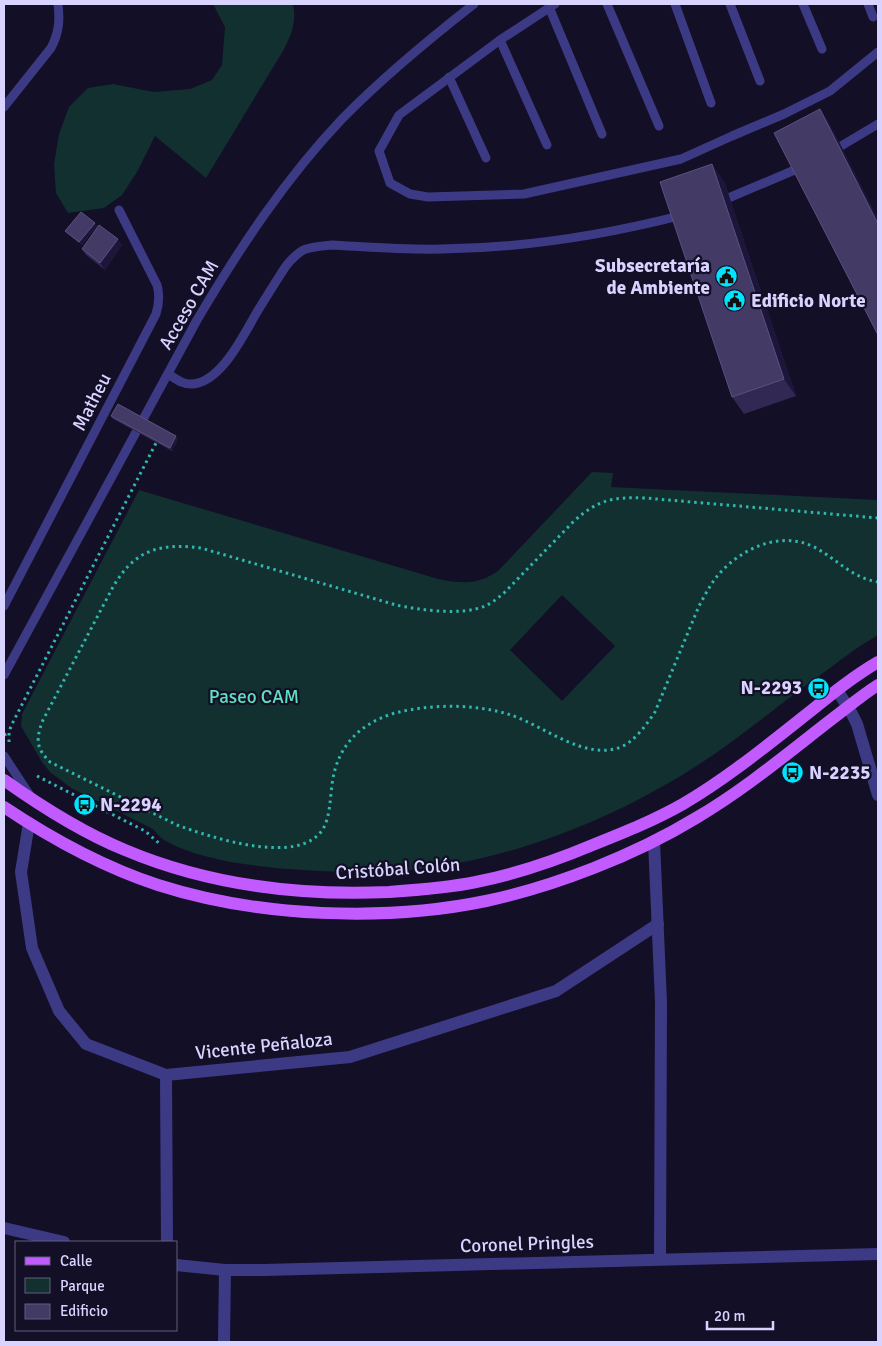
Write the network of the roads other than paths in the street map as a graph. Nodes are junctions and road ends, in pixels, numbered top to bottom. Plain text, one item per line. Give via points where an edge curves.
1 (58, 4) edge
2 (474, 4) edge
3 (607, 4) edge
4 (675, 4) edge
5 (730, 4) edge
6 (803, 4) edge
7 (868, 4) edge
8 (552, 6) edge
9 (873, 17) dead end
10 (500, 40) junction
11 (822, 49) dead end
12 (878, 52) edge
13 (449, 77) junction
14 (760, 81) dead end
15 (711, 102) dead end
16 (4, 107) edge
17 (878, 124) edge
18 (659, 126) dead end
19 (602, 134) dead end
20 (547, 145) dead end
21 (486, 158) dead end
22 (713, 204) edge
23 (119, 210) dead end
24 (694, 211) edge
25 (168, 374) junction
26 (4, 606) edge
27 (878, 662) edge
28 (4, 676) edge
29 (878, 684) edge
30 (837, 690) junction
31 (848, 707) junction
32 (4, 756) edge
33 (4, 780) edge
34 (878, 795) edge
35 (33, 801) junction
36 (4, 807) edge
37 (29, 824) junction
38 (654, 841) junction
39 (658, 924) junction
40 (166, 1074) junction
41 (4, 1228) edge
42 (60, 1241) edge
43 (167, 1241) edge
44 (878, 1254) edge
45 (660, 1259) junction
46 (178, 1265) edge
47 (225, 1270) junction
48 (224, 1342) edge

1 - 16 lane via 59,27 51,48
2 - 25 lane, Acceso CAM via 374,88 310,155 224,274
3 - 18 lane
4 - 15 lane
5 - 14 lane
6 - 11 lane
7 - 9 lane
8 - 10 lane
8 - 19 lane
10 - 13 lane
10 - 20 lane
12 - 13 lane via 830,91 680,159 524,194 428,197 410,194 390,183 379,151 399,115
13 - 21 lane
17 - 22 lane via 818,159
23 - 26 lane, Matheu via 157,284 156,314
24 - 25 lane via 649,224 522,245 441,249 332,245 304,249 286,266 218,370 192,384 185,384
25 - 28 lane, Acceso CAM
27 - 30 main road, Cristóbal Colón
29 - 31 main road
30 - 31 street
30 - 35 main road, Cristóbal Colón via 740,766 649,822 574,853 506,875 446,887 337,892 230,882 124,850
31 - 34 street via 857,724
31 - 38 main road via 724,801
32 - 35 lane
33 - 35 main road, Cristóbal Colón
36 - 37 main road
37 - 38 main road via 96,860 188,894 262,908 340,913 417,911 487,901 562,879
37 - 40 street, Vicente Peñaloza via 21,872 32,948 60,1011 86,1044
38 - 39 street
39 - 40 street, Vicente Peñaloza via 556,991 350,1057
39 - 45 street via 661,1002
40 - 43 street
41 - 42 street
44 - 45 street, Coronel Pringles
45 - 47 street, Coronel Pringles
46 - 47 street, Coronel Pringles
47 - 48 street

